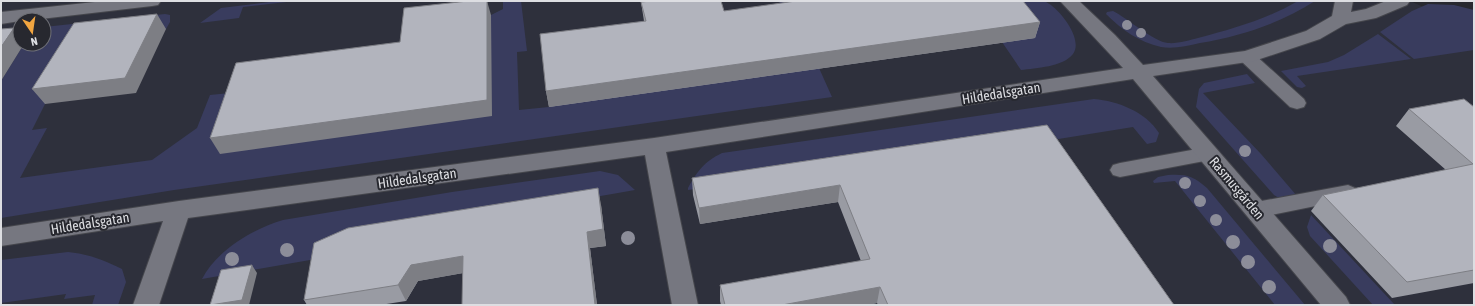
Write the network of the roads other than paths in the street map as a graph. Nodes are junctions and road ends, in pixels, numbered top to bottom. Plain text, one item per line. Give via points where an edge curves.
1 (152, 1) edge
2 (1069, 1) edge
3 (1401, 1) edge
4 (1343, 10) edge
5 (1, 18) edge
6 (1247, 57) junction
7 (1138, 72) junction
8 (1297, 103) dead end
9 (654, 146) junction
10 (1208, 154) junction
11 (1120, 170) dead end
12 (1365, 189) edge
13 (179, 210) junction
14 (1256, 210) junction
15 (1, 237) edge
16 (146, 305) edge
17 (685, 305) edge
18 (1337, 305) edge

1 - 5 street
2 - 7 street, Rasmusgården
3 - 4 street, Hildedalsgatan via 1370,14
4 - 6 street, Hildedalsgatan via 1313,35
6 - 7 street, Hildedalsgatan
6 - 8 lane
7 - 9 street, Hildedalsgatan
7 - 10 street, Rasmusgården
9 - 13 street, Hildedalsgatan
9 - 17 street
10 - 11 lane
10 - 14 street, Rasmusgården
12 - 14 lane
13 - 15 street, Hildedalsgatan
13 - 16 street
14 - 18 street, Rasmusgården

